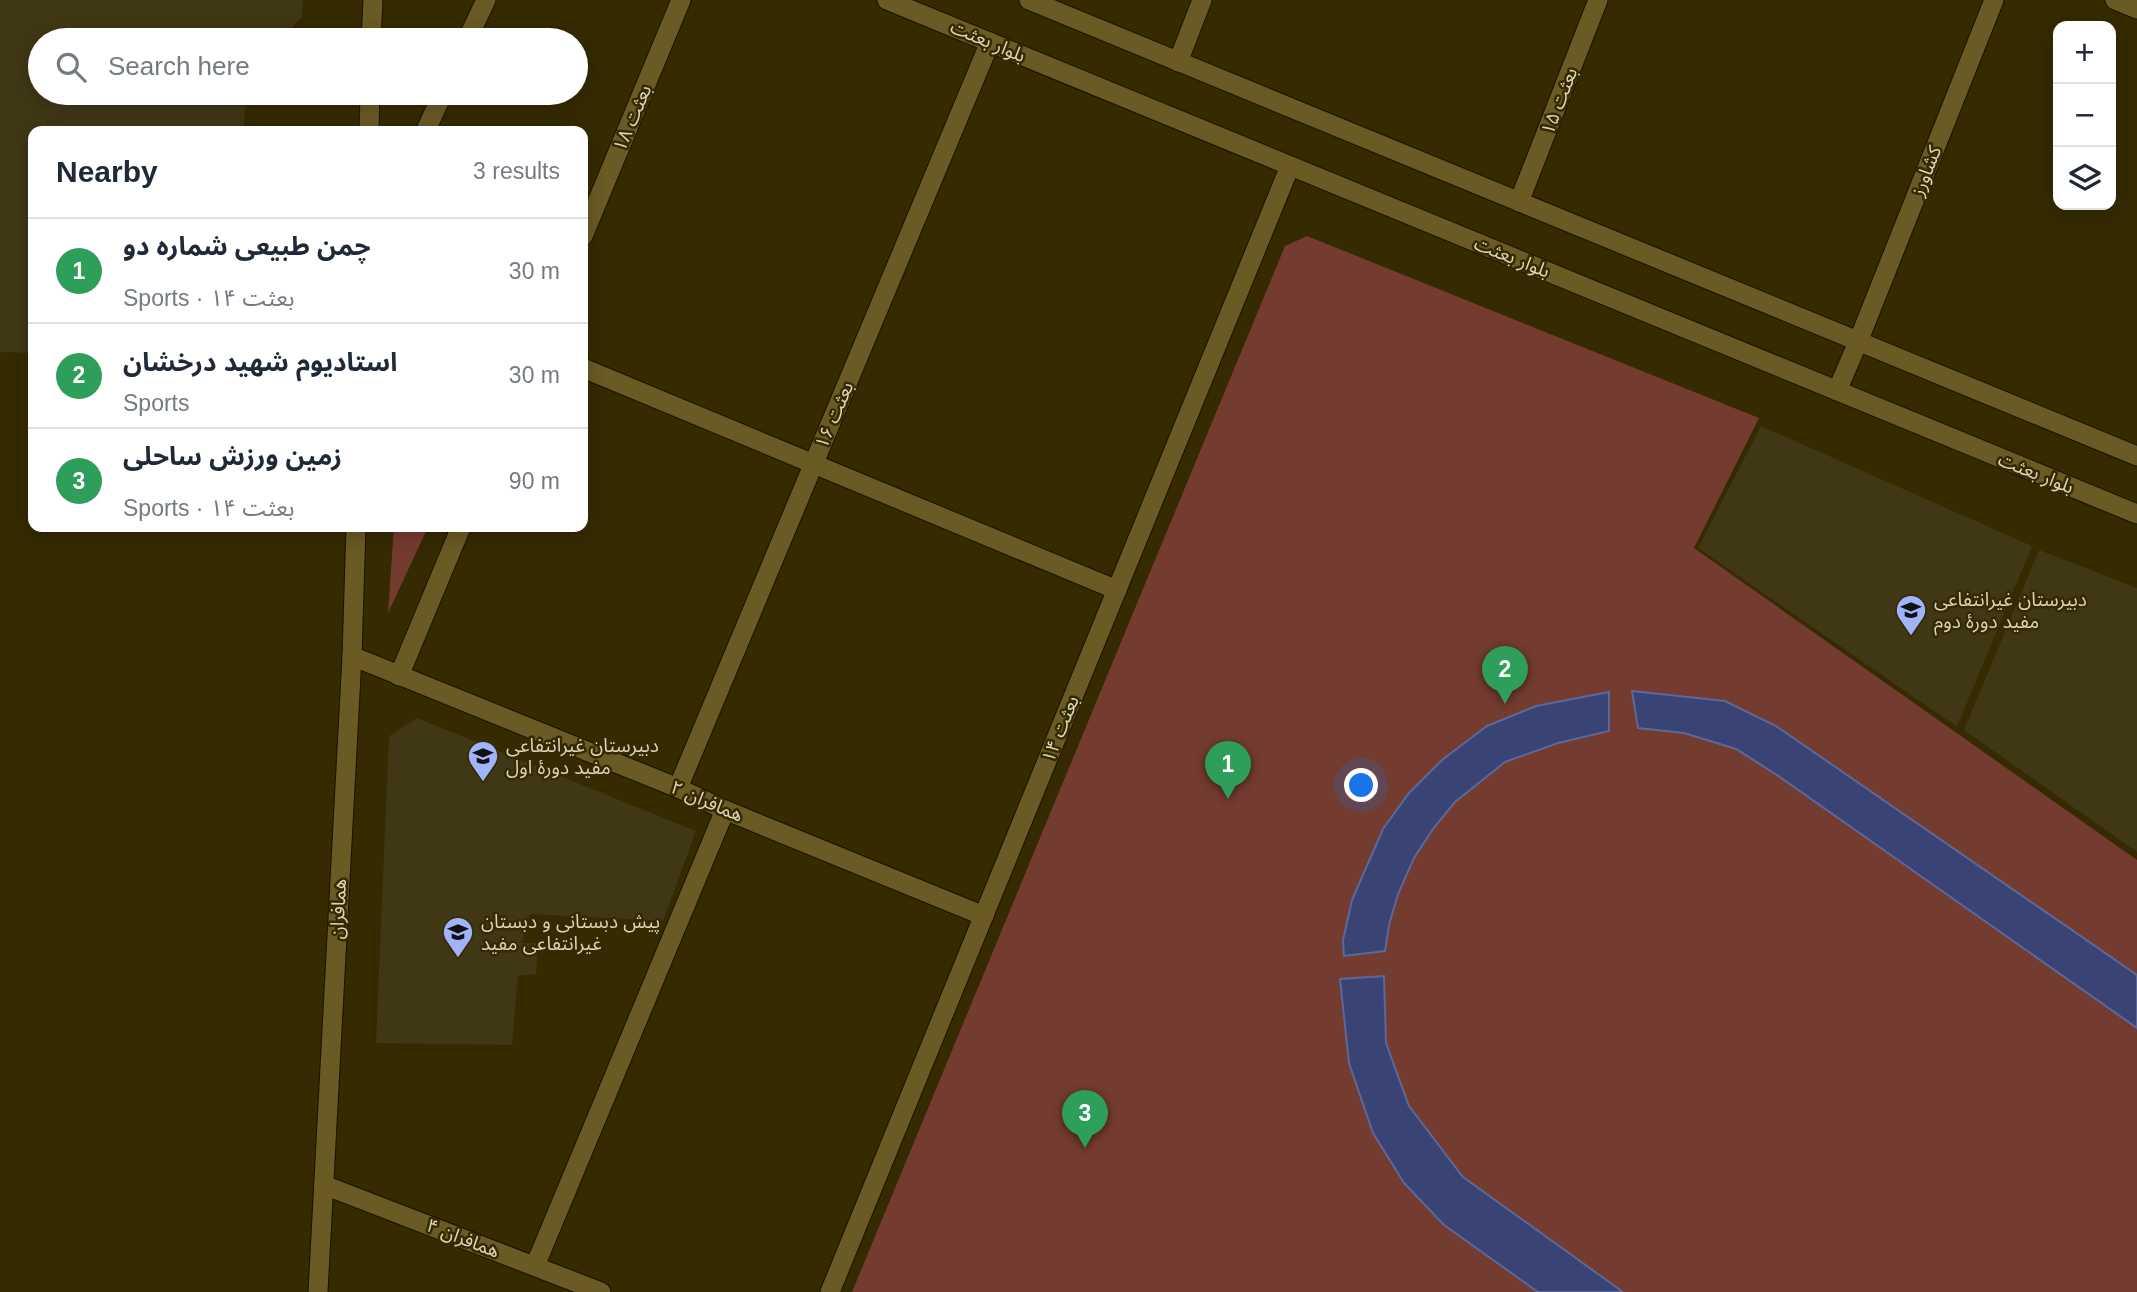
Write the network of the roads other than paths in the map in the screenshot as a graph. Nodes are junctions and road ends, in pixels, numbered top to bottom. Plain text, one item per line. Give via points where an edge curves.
1 (373, 0) edge
2 (486, 0) edge
3 (681, 0) edge
4 (887, 0) edge
5 (1029, 0) edge
6 (1202, 0) edge
7 (1598, 0) edge
8 (1994, 0) edge
9 (2115, 0) edge
10 (2137, 9) edge
11 (372, 28) edge
12 (473, 28) edge
13 (990, 42) junction
14 (1178, 62) junction
15 (370, 105) edge
16 (437, 105) edge
17 (369, 126) edge
18 (428, 126) edge
19 (1290, 166) junction
20 (589, 202) edge
21 (1519, 202) junction
22 (1858, 342) junction
23 (588, 370) edge
24 (1837, 391) junction
25 (2137, 456) edge
26 (814, 463) junction
27 (2137, 514) edge
28 (356, 532) edge
29 (459, 532) edge
30 (1117, 590) junction
31 (352, 656) junction
32 (399, 676) junction
33 (678, 788) junction
34 (725, 810) junction
35 (984, 916) junction
36 (324, 1185) junction
37 (535, 1266) junction
38 (318, 1292) edge
39 (601, 1292) edge
40 (830, 1292) edge

1 - 11 street
2 - 12 street
3 - 20 street, بعثت ۱۸
4 - 13 street, بلوار بعثت
5 - 14 street
6 - 14 street
7 - 21 street, بعثت ۱۵
8 - 22 street, کشاورز
9 - 10 street
13 - 19 street, بلوار بعثت
13 - 26 street, بعثت ۱۶
14 - 21 street
15 - 17 street
16 - 18 street
19 - 24 street, بلوار بعثت
19 - 30 street, بعثت ۱۴
21 - 22 street
22 - 24 street, کشاورز
22 - 25 street
23 - 26 street
24 - 27 street, بلوار بعثت
26 - 30 street
26 - 33 street, بعثت ۱۶
28 - 31 street, همافران
29 - 32 street
30 - 35 street, بعثت ۱۴
31 - 32 street, همافران ۲
31 - 36 street, همافران
32 - 33 street, همافران ۲
33 - 34 street, همافران ۲
34 - 35 street, همافران ۲
34 - 37 street
35 - 40 street, بعثت ۱۴
36 - 37 street, همافران ۴
36 - 38 street, همافران
37 - 39 street, همافران ۴

